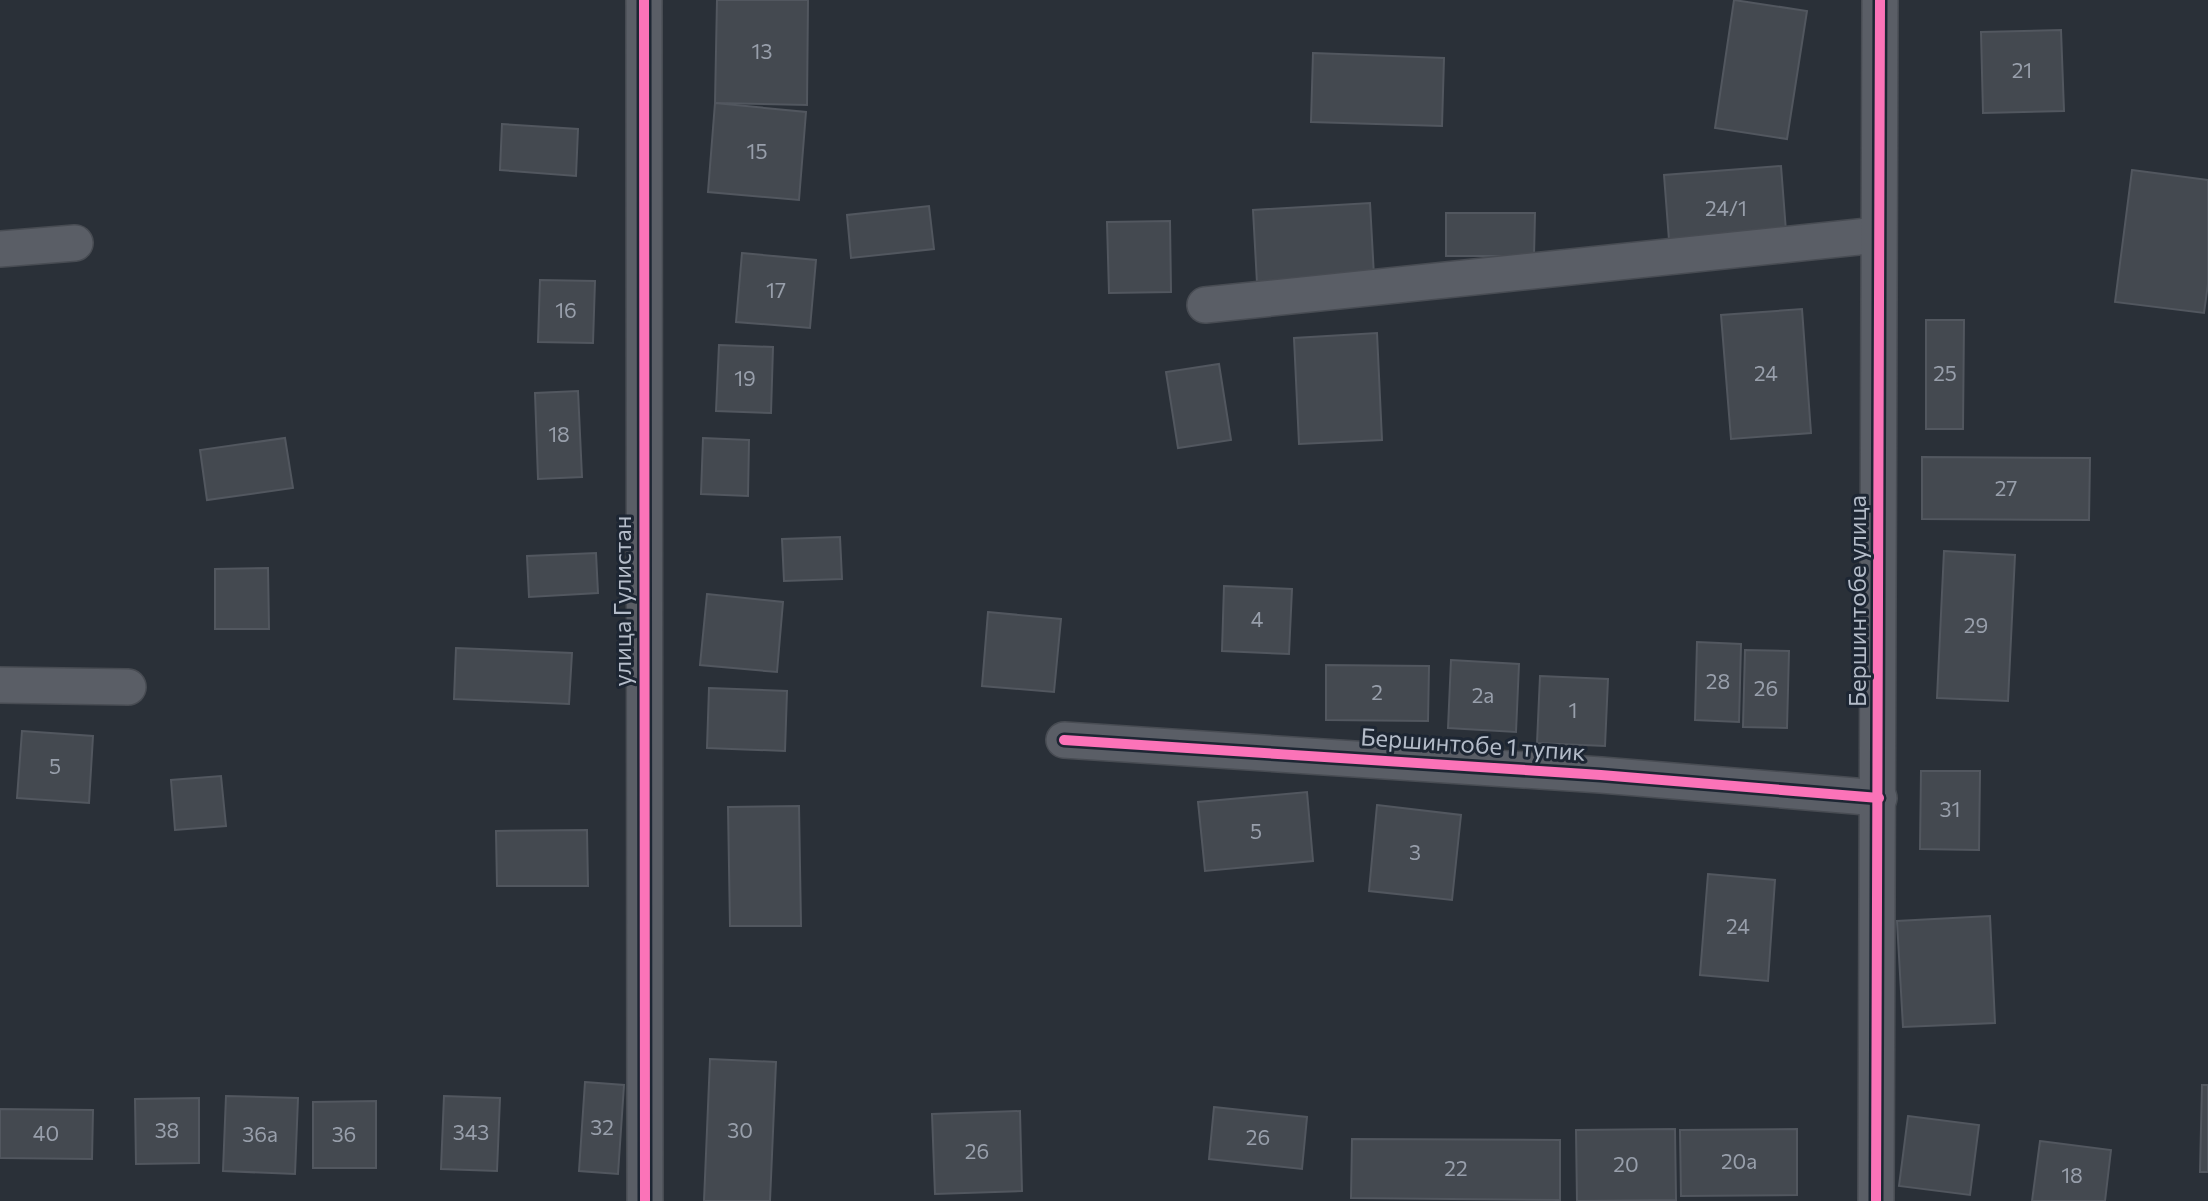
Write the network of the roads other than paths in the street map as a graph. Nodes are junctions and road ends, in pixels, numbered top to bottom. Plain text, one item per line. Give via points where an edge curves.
1 (643, 0) edge
2 (1880, 0) edge
3 (1878, 235) junction
4 (75, 243) dead end
5 (0, 248) edge
6 (1205, 305) dead end
7 (0, 685) edge
8 (128, 687) dead end
9 (1064, 740) dead end
10 (1879, 798) junction
11 (645, 1201) edge
12 (1876, 1201) edge

1 - 11 street, улица Гулистан
2 - 3 street, Бершинтобе улица
3 - 6 street
3 - 10 street, Бершинтобе улица
4 - 5 street
7 - 8 street
9 - 10 street, Бершинтобе 1 тупик
10 - 12 street, Бершинтобе улица

